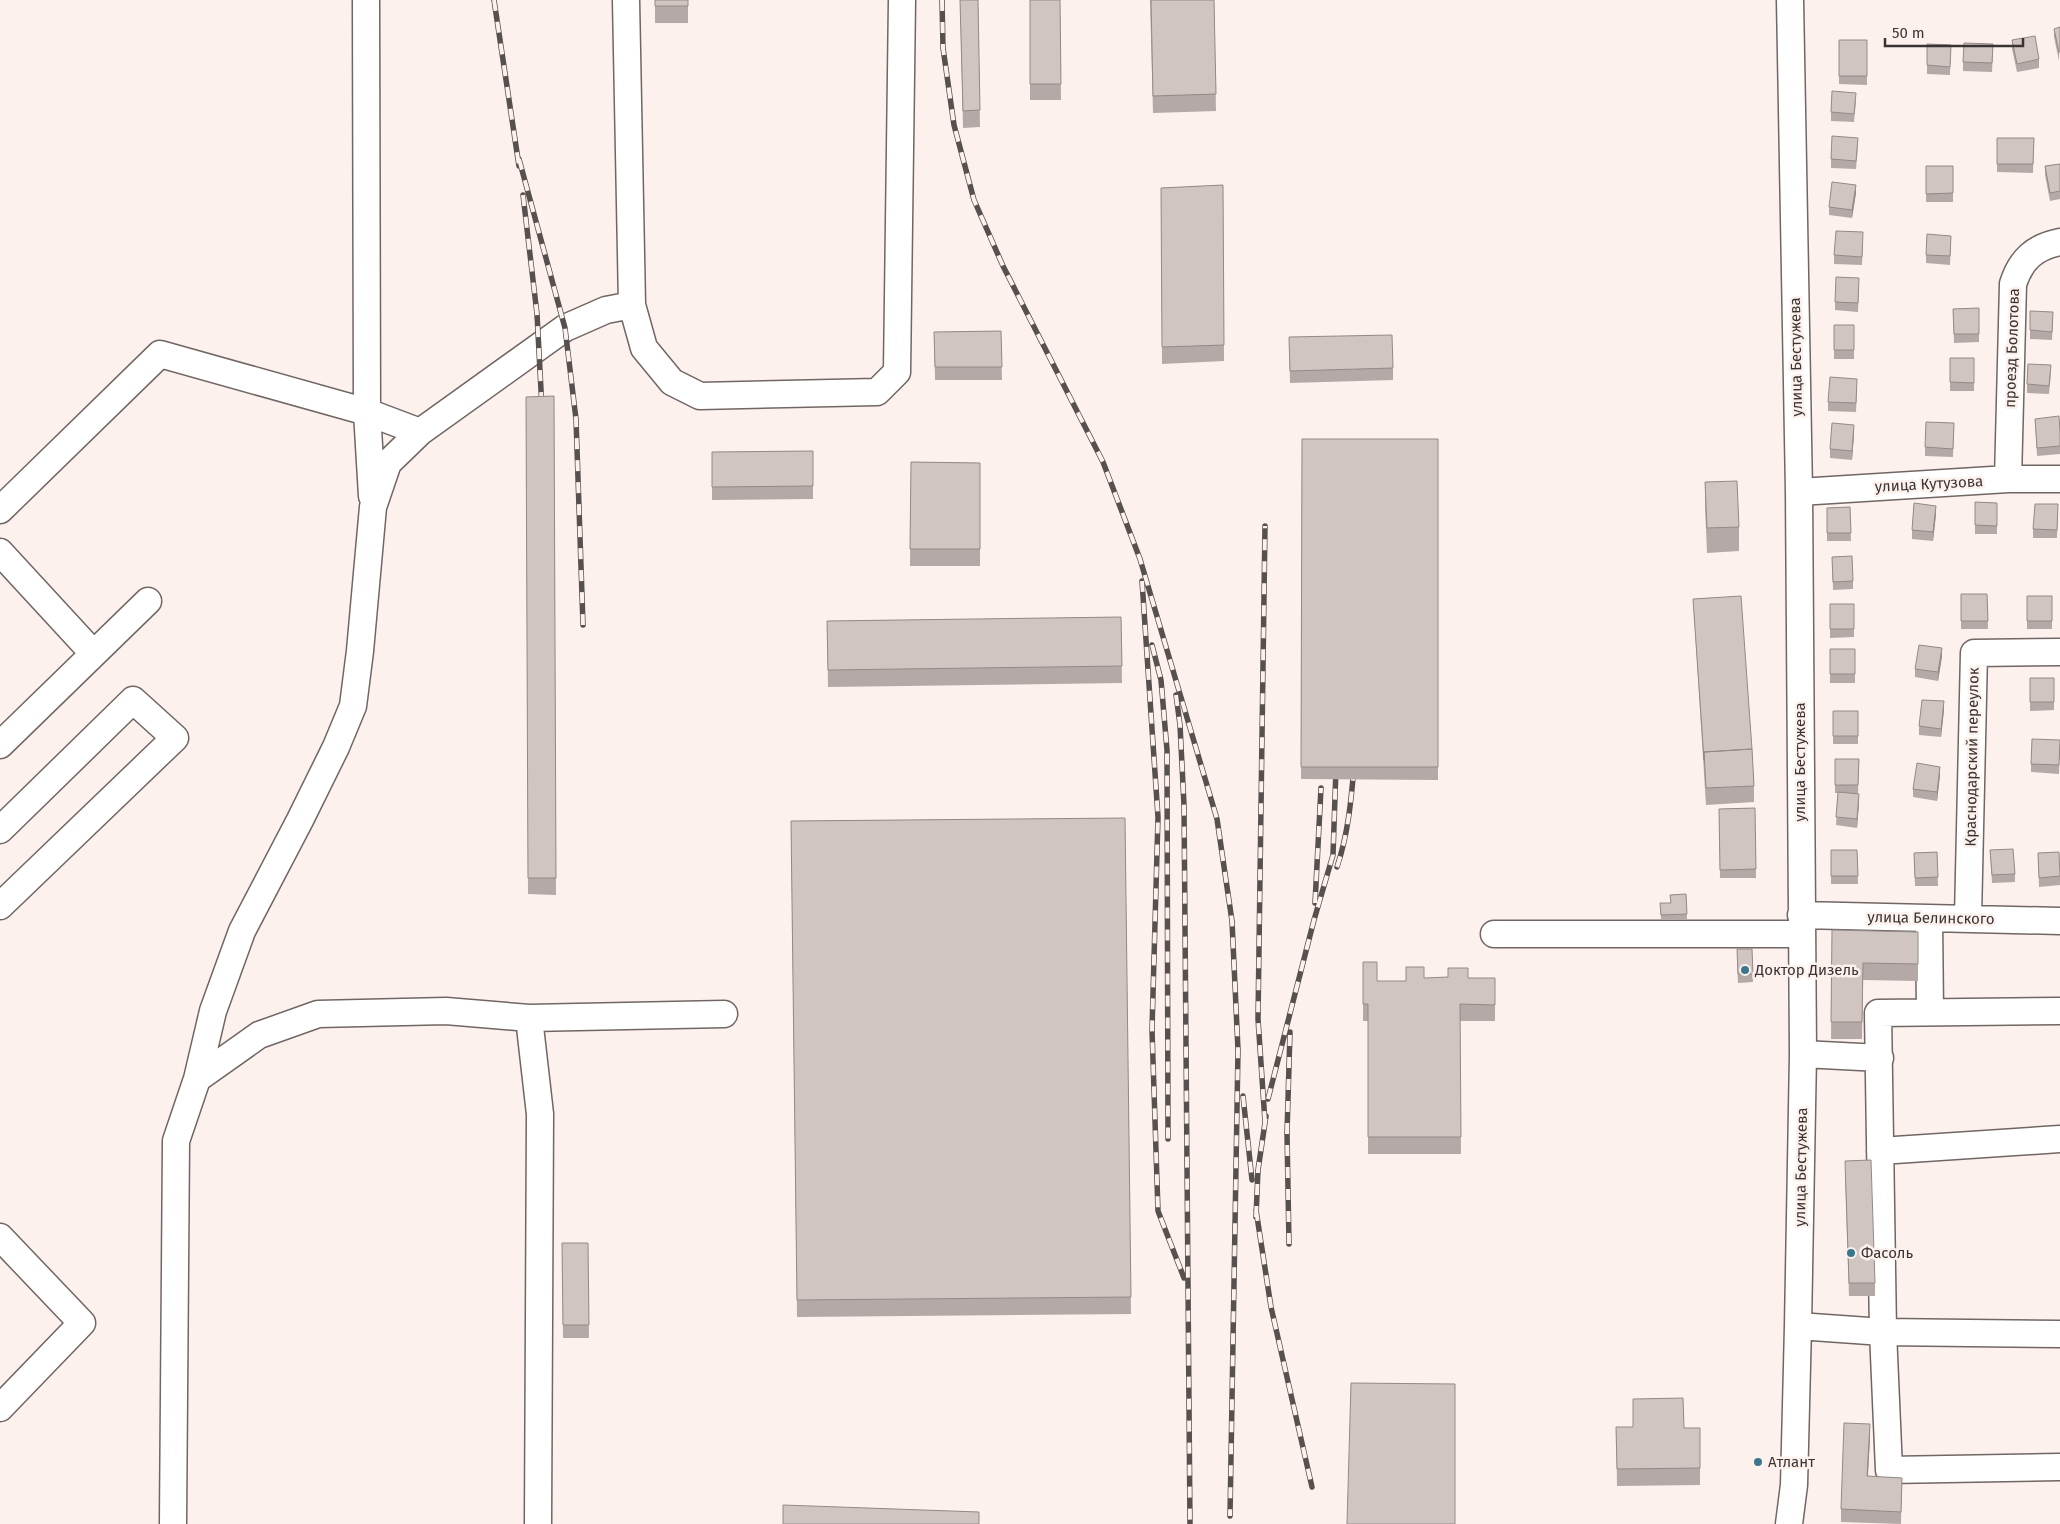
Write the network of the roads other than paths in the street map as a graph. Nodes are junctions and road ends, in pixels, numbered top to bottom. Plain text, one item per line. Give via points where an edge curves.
1 (366, 0) edge
2 (626, 0) edge
3 (902, 0) edge
4 (1790, 0) edge
5 (2060, 242) edge
6 (632, 305) junction
7 (367, 412) junction
8 (420, 432) junction
9 (2060, 479) edge
10 (2008, 480) junction
11 (1798, 492) junction
12 (373, 507) junction
13 (0, 510) edge
14 (0, 552) edge
15 (148, 601) dead end
16 (2060, 652) edge
17 (93, 653) junction
18 (0, 746) edge
19 (0, 830) edge
20 (0, 906) edge
21 (1968, 917) junction
22 (1929, 920) junction
23 (2060, 921) edge
24 (1801, 925) junction
25 (1494, 934) dead end
26 (2060, 1011) edge
27 (1930, 1012) junction
28 (724, 1014) dead end
29 (529, 1018) junction
30 (1803, 1054) junction
31 (1880, 1058) junction
32 (197, 1079) junction
33 (2060, 1139) edge
34 (1880, 1151) junction
35 (0, 1237) edge
36 (1798, 1326) junction
37 (1883, 1332) junction
38 (2060, 1334) edge
39 (0, 1408) edge
40 (2060, 1467) edge
41 (173, 1524) edge
42 (538, 1524) edge
43 (1789, 1524) edge

1 - 7 street
2 - 6 street
3 - 6 street via 897,372 877,392 700,396 672,382 644,348
4 - 11 street, улица Бестужева
5 - 10 street, проезд Болотова via 2032,252 2022,262 2013,284
6 - 8 street via 606,310 565,328
7 - 8 street
7 - 12 street
7 - 13 street via 160,354
8 - 12 street via 388,463
9 - 10 street, улица Кутузова
10 - 11 street, улица Кутузова
11 - 24 street, улица Бестужева
12 - 32 street via 353,706 300,820 242,930 213,1010
14 - 17 street
15 - 17 street
16 - 21 street, Краснодарский переулок via 1974,653
17 - 18 street
19 - 20 street via 133,700 175,738
21 - 22 street, улица Белинского
21 - 23 street, улица Белинского
22 - 24 street, улица Белинского
22 - 27 street
24 - 25 street, улица Белинского
24 - 30 street, улица Бестужева
26 - 27 street
27 - 31 street via 1878,1013
28 - 29 street
29 - 32 street via 446,1011 318,1014 259,1035
29 - 42 street via 540,1114
30 - 31 street
30 - 36 street, улица Бестужева
31 - 34 street
32 - 41 street via 176,1141
33 - 34 street
34 - 37 street
35 - 39 street via 82,1323
36 - 37 street
36 - 43 street, улица Бестужева via 1794,1485
37 - 38 street
37 - 40 street via 1889,1470

